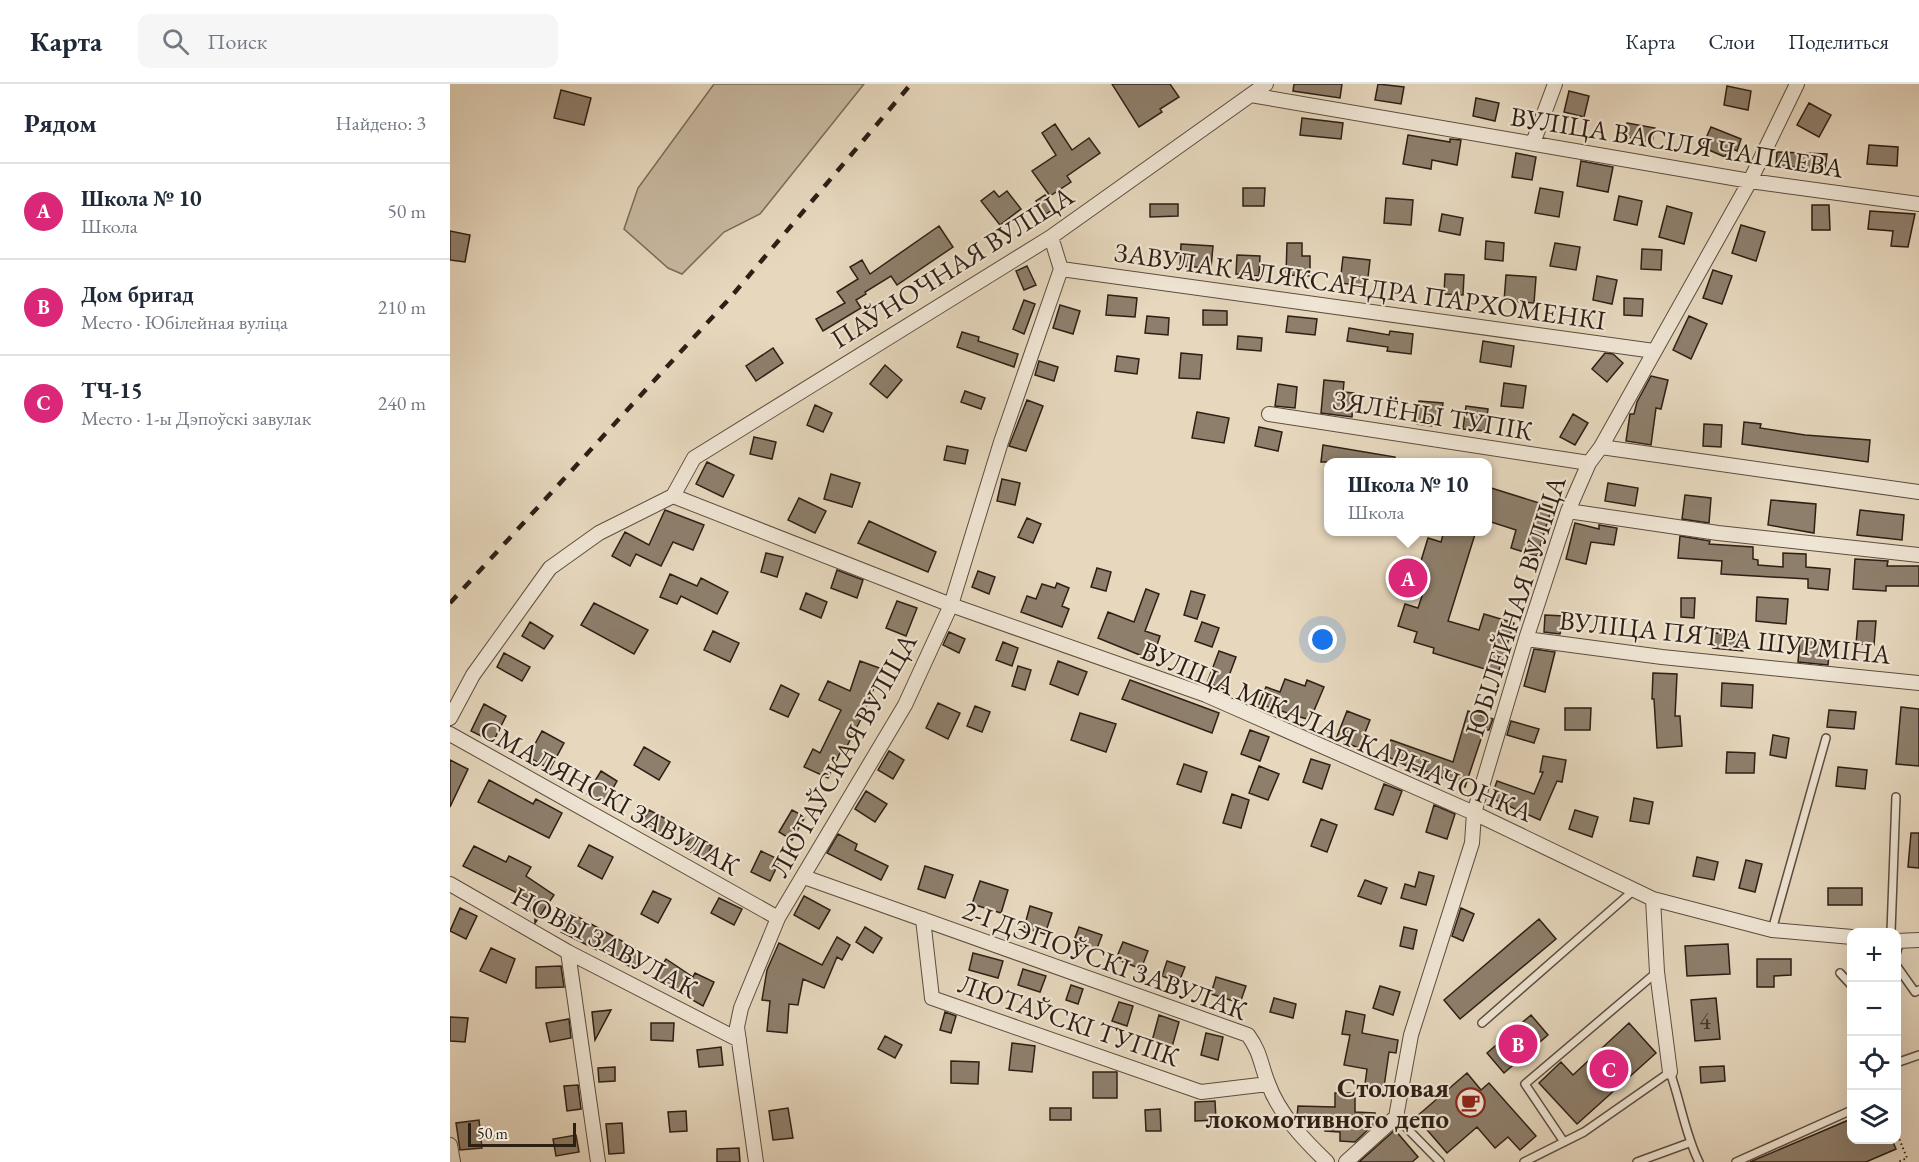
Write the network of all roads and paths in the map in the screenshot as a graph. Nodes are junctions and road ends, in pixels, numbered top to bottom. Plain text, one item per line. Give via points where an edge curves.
1 (1266, 84) edge
2 (1555, 84) edge
3 (1797, 84) edge
4 (1251, 95) junction
5 (1533, 143) junction
6 (1750, 181) junction
7 (1919, 204) edge
8 (1051, 237) junction
9 (1061, 269) junction
10 (1654, 351) junction
11 (1269, 414) dead end
12 (1601, 447) junction
13 (1589, 463) junction
14 (1919, 492) edge
15 (673, 496) junction
16 (1568, 511) junction
17 (1919, 555) edge
18 (951, 605) junction
19 (1526, 639) junction
20 (1919, 683) edge
21 (450, 718) edge
22 (450, 734) edge
23 (1826, 738) dead end
24 (1896, 798) dead end
25 (1474, 813) junction
26 (804, 877) junction
27 (450, 884) edge
28 (1634, 890) junction
29 (1653, 899) junction
30 (778, 918) junction
31 (923, 919) junction
32 (1896, 928) edge
33 (1772, 930) junction
34 (1847, 937) edge
35 (1919, 940) edge
36 (1901, 942) edge
37 (568, 952) junction
38 (1657, 972) junction
39 (1901, 972) edge
40 (1840, 973) dead end
41 (1848, 982) edge
42 (1919, 990) edge
43 (1482, 1023) dead end
44 (739, 1040) junction
45 (1919, 1054) edge
46 (1901, 1061) edge
47 (1670, 1072) junction
48 (1268, 1084) junction
49 (1847, 1112) edge
50 (1396, 1117) junction
51 (1564, 1142) junction
52 (1689, 1143) junction
53 (1901, 1143) edge
54 (450, 1145) edge
55 (453, 1162) edge
56 (598, 1162) edge
57 (756, 1162) edge
58 (1328, 1162) edge
59 (1346, 1162) edge
60 (1440, 1162) edge
61 (1524, 1162) edge
62 (1638, 1162) edge
63 (1699, 1162) edge
64 (1736, 1162) edge
65 (1898, 1162) edge

1 - 4 street, ПАЎНОЧНАЯ ВУЛІЦА
2 - 5 street
3 - 6 street, ЮБІЛЕЙНАЯ ВУЛІЦА
4 - 5 street, ВУЛІЦА ВАСІЛЯ ЧАПАЕВА
4 - 8 street, ПАЎНОЧНАЯ ВУЛІЦА
5 - 6 street, ВУЛІЦА ВАСІЛЯ ЧАПАЕВА
6 - 7 street, ВУЛІЦА ВАСІЛЯ ЧАПАЕВА
6 - 10 street, ЮБІЛЕЙНАЯ ВУЛІЦА
8 - 9 street
8 - 15 street, ПАЎНОЧНАЯ ВУЛІЦА via 694,458
9 - 10 street, ЗАВУЛАК АЛЯКСАНДРА ПАРХОМЕНКІ
9 - 18 street, ЛЮТАЎСКАЯ ВУЛІЦА via 1001,442
10 - 12 street, ЮБІЛЕЙНАЯ ВУЛІЦА
11 - 13 street, ЗЯЛЁНЫ ТУПІК
12 - 13 street, ЮБІЛЕЙНАЯ ВУЛІЦА
12 - 14 street
13 - 16 street, ЮБІЛЕЙНАЯ ВУЛІЦА
15 - 18 street, ВУЛІЦА МІКАЛАЯ КАРНАЧОНКА
15 - 21 street via 599,533 550,568 473,675
16 - 17 street via 1718,533
16 - 19 street, ЮБІЛЕЙНАЯ ВУЛІЦА
18 - 25 street, ВУЛІЦА МІКАЛАЯ КАРНАЧОНКА via 1206,695
18 - 26 street, ЛЮТАЎСКАЯ ВУЛІЦА via 905,705
19 - 20 street, ВУЛІЦА ПЯТРА ШУРМІНА
19 - 25 street, ЮБІЛЕЙНАЯ ВУЛІЦА
22 - 30 street, СМАЛЯНСКІ ЗАВУЛАК
23 - 33 lane
24 - 32 lane
25 - 28 street, ВУЛІЦА МІКАЛАЯ КАРНАЧОНКА
25 - 50 street, ЮБІЛЕЙНАЯ ВУЛІЦА via 1472,843 1411,1035
26 - 30 street, ЛЮТАЎСКАЯ ВУЛІЦА
26 - 31 street, 2-І ДЭПОЎСКІ ЗАВУЛАК
27 - 37 street, НОВЫ ЗАВУЛАК
28 - 29 street, ВУЛІЦА МІКАЛАЯ КАРНАЧОНКА
28 - 43 lane
29 - 33 street, ВУЛІЦА МІКАЛАЯ КАРНАЧОНКА
29 - 38 street
30 - 44 street, ЛЮТАЎСКАЯ ВУЛІЦА via 741,1008
31 - 48 street, 2-І ДЭПОЎСКІ ЗАВУЛАК via 1248,1035 1260,1052
31 - 48 street, ЛЮТАЎСКІ ТУПІК via 932,998 1201,1092
33 - 34 street, ВУЛІЦА МІКАЛАЯ КАРНАЧОНКА
35 - 36 street
37 - 44 street, НОВЫ ЗАВУЛАК
37 - 56 street
38 - 47 street
38 - 51 lane via 1525,1083
39 - 42 lane via 1915,992
40 - 41 lane
44 - 57 street, ЛЮТАЎСКАЯ ВУЛІЦА
45 - 46 lane
47 - 51 lane
47 - 52 lane via 1684,1112
48 - 58 street, 2-І ДЭПОЎСКІ ЗАВУЛАК via 1299,1134
49 - 64 lane
50 - 59 street
50 - 60 lane
51 - 61 lane
52 - 62 lane
52 - 63 lane
53 - 65 path via 1907,1158
54 - 55 street

